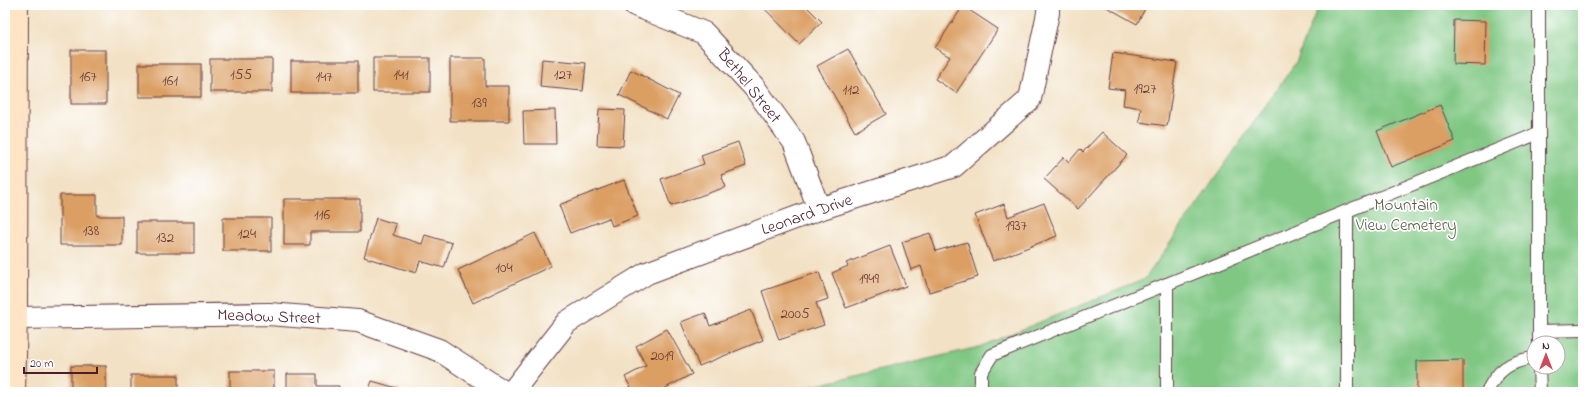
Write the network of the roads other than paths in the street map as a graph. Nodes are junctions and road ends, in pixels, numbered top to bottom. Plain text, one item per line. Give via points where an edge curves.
1 (17, 5) edge
2 (635, 5) edge
3 (1048, 5) edge
4 (1539, 5) edge
5 (1539, 133) junction
6 (819, 209) junction
7 (1347, 211) junction
8 (1167, 284) junction
9 (16, 318) junction
10 (1540, 330) junction
11 (1583, 330) edge
12 (1540, 335) edge
13 (1526, 359) edge
14 (1540, 375) edge
15 (14, 392) edge
16 (504, 392) edge
17 (512, 392) edge
18 (981, 392) edge
19 (1167, 392) edge
20 (1347, 392) edge
21 (1486, 392) edge
22 (1540, 392) edge

1 - 9 street
2 - 6 street, Bethel Street via 704,33 754,87 794,142
3 - 6 street, Leonard Drive via 1030,99 954,166
4 - 5 lane
5 - 7 lane
5 - 10 lane
6 - 17 street, Leonard Drive via 647,273 567,322
7 - 8 lane
7 - 20 lane
8 - 18 lane via 992,355 981,373
8 - 19 lane
9 - 15 street
9 - 16 street, Meadow Street via 269,314 358,321 439,350
10 - 11 lane
10 - 12 lane
13 - 21 lane via 1503,368
14 - 22 lane

